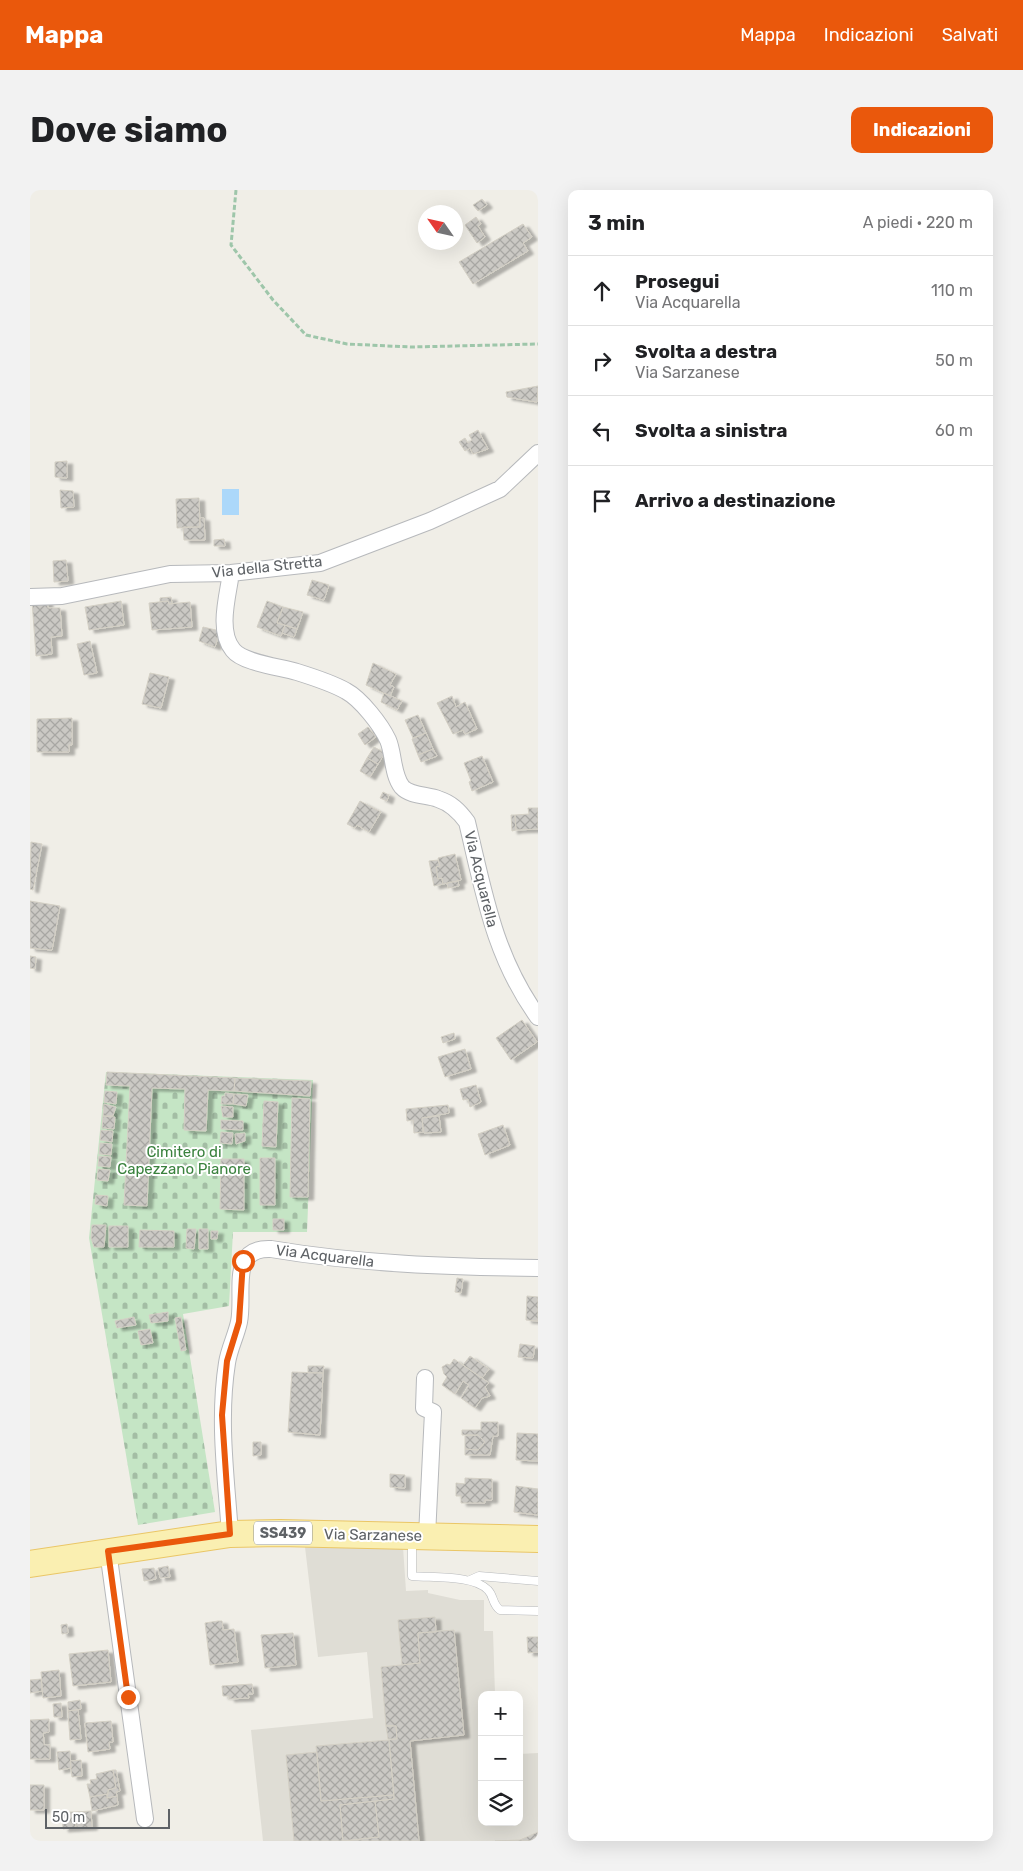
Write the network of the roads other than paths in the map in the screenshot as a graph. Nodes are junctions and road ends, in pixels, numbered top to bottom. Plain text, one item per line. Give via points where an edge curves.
1 (538, 453) edge
2 (231, 573) junction
3 (30, 597) edge
4 (538, 1017) edge
5 (538, 1268) edge
6 (425, 1378) dead end
7 (230, 1534) junction
8 (420, 1536) junction
9 (538, 1539) edge
10 (108, 1551) junction
11 (30, 1564) edge
12 (501, 1579) junction
13 (470, 1580) junction
14 (538, 1581) edge
15 (492, 1596) junction
16 (538, 1611) edge
17 (145, 1818) dead end

1 - 2 street, Via della Stretta via 500,489 422,525 320,563
2 - 3 street, Via della Stretta via 170,574 62,596
2 - 4 street, Via Acquarella via 225,632 234,652 346,691 361,702 388,740 396,774 403,788 440,799 458,810 467,822 493,928 506,965
5 - 7 street, Via Acquarella via 370,1262 265,1248 250,1252 243,1261 239,1322 227,1361 222,1415
6 - 8 street via 424,1408 433,1412
7 - 8 main road, Via Sarzanese / SS439
7 - 10 main road, Via Sarzanese / SS439
8 - 9 main road, Via Sarzanese / SS439
8 - 13 lane via 412,1576
10 - 11 main road, Via Sarzanese / SS439
10 - 17 street
12 - 13 lane via 479,1576
12 - 14 lane
12 - 15 lane via 495,1584
13 - 15 lane via 488,1589
15 - 16 lane via 500,1610

